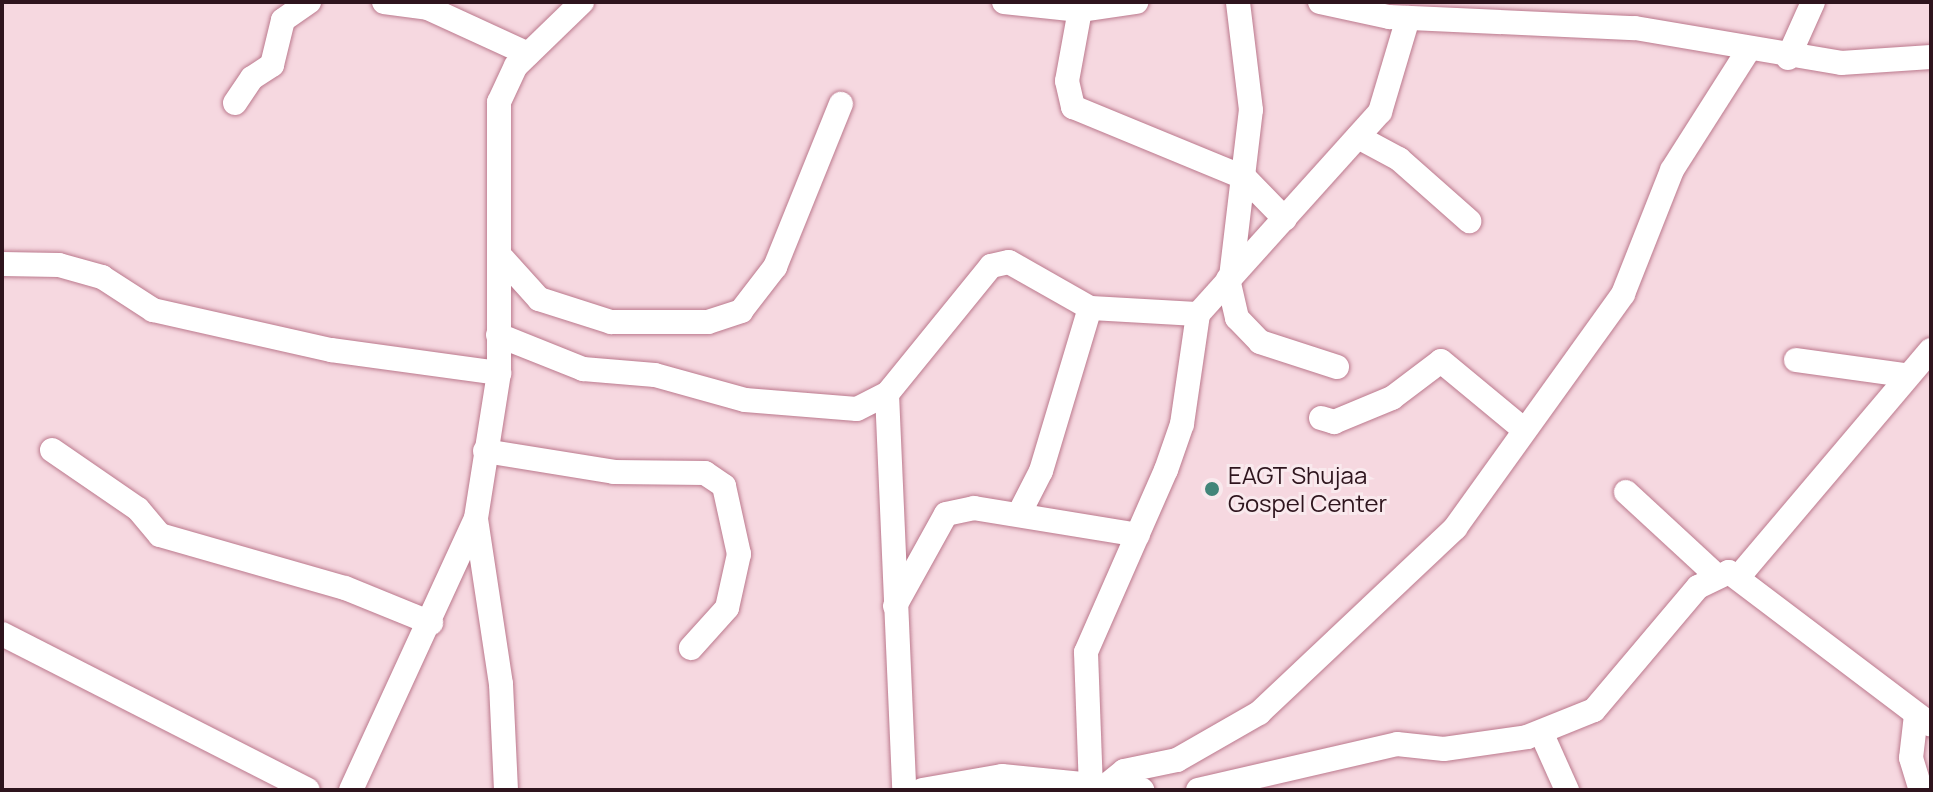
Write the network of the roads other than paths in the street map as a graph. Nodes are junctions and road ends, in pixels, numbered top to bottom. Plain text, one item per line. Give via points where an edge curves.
1 (309, 2) edge
2 (384, 2) edge
3 (582, 2) edge
4 (1004, 2) edge
5 (1136, 2) edge
6 (1238, 2) edge
7 (1320, 2) edge
8 (1813, 2) edge
9 (1080, 10) junction
10 (1408, 18) junction
11 (1749, 49) junction
12 (528, 54) junction
13 (1931, 57) edge
14 (1788, 58) junction
15 (235, 103) dead end
16 (841, 104) dead end
17 (1358, 137) junction
18 (1245, 178) junction
19 (1285, 219) junction
20 (1469, 221) dead end
21 (503, 259) junction
22 (2, 264) edge
23 (1229, 278) junction
24 (1090, 308) junction
25 (1198, 314) junction
26 (498, 335) junction
27 (1931, 350) edge
28 (1796, 360) dead end
29 (1337, 367) dead end
30 (499, 373) junction
31 (1904, 375) junction
32 (887, 394) junction
33 (1321, 418) dead end
34 (1522, 428) junction
35 (52, 450) dead end
36 (485, 451) junction
37 (1626, 492) dead end
38 (1019, 514) junction
39 (476, 518) junction
40 (1138, 535) junction
41 (1727, 574) junction
42 (895, 606) junction
43 (431, 623) junction
44 (2, 634) edge
45 (691, 648) dead end
46 (1924, 720) edge
47 (1541, 732) junction
48 (1097, 788) edge
49 (304, 789) edge
50 (351, 790) edge
51 (506, 790) edge
52 (904, 790) edge
53 (922, 790) edge
54 (1142, 790) edge
55 (1198, 790) edge
56 (1567, 790) edge
57 (1921, 790) edge

1 - 15 street via 283,20 272,65
2 - 12 street via 428,8
3 - 12 street
4 - 9 street
5 - 9 street
6 - 18 street via 1251,68
7 - 10 street
8 - 14 street
9 - 18 street via 1067,81 1073,107
10 - 11 street via 1635,28
10 - 17 street via 1380,112
11 - 14 street
11 - 34 street via 1672,170 1623,294
12 - 21 street via 499,102
13 - 14 street
16 - 21 street via 775,267 741,311 708,322 611,322 539,299
17 - 19 street
17 - 20 street via 1399,159
18 - 19 street
18 - 23 street
19 - 23 street
21 - 26 street
22 - 30 street via 59,265 102,277 153,310 331,350
23 - 25 street
23 - 29 street via 1237,318 1260,342
24 - 25 street
24 - 32 street via 1009,262 991,266
24 - 38 street via 1041,471
25 - 40 street via 1182,424
26 - 30 street
26 - 32 street via 583,369 655,375 745,400 857,409
27 - 31 street
28 - 31 street
30 - 36 street
31 - 41 street
32 - 42 street
33 - 34 street via 1334,422 1392,398 1441,361
34 - 48 street via 1455,528 1297,682 1177,760 1124,771
35 - 43 street via 138,509 160,535 345,588
36 - 39 street
36 - 45 street via 614,472 705,473 724,486 739,554 727,608
37 - 41 street
38 - 40 street
38 - 42 street via 974,508 946,514
39 - 43 street
39 - 51 street via 501,684
40 - 48 street via 1086,652
41 - 46 street
41 - 47 street via 1594,710
42 - 52 street
43 - 50 street
44 - 49 street
46 - 57 street via 1912,768
47 - 55 street via 1444,749 1397,744
47 - 56 street
48 - 53 street via 1002,776
48 - 54 street

